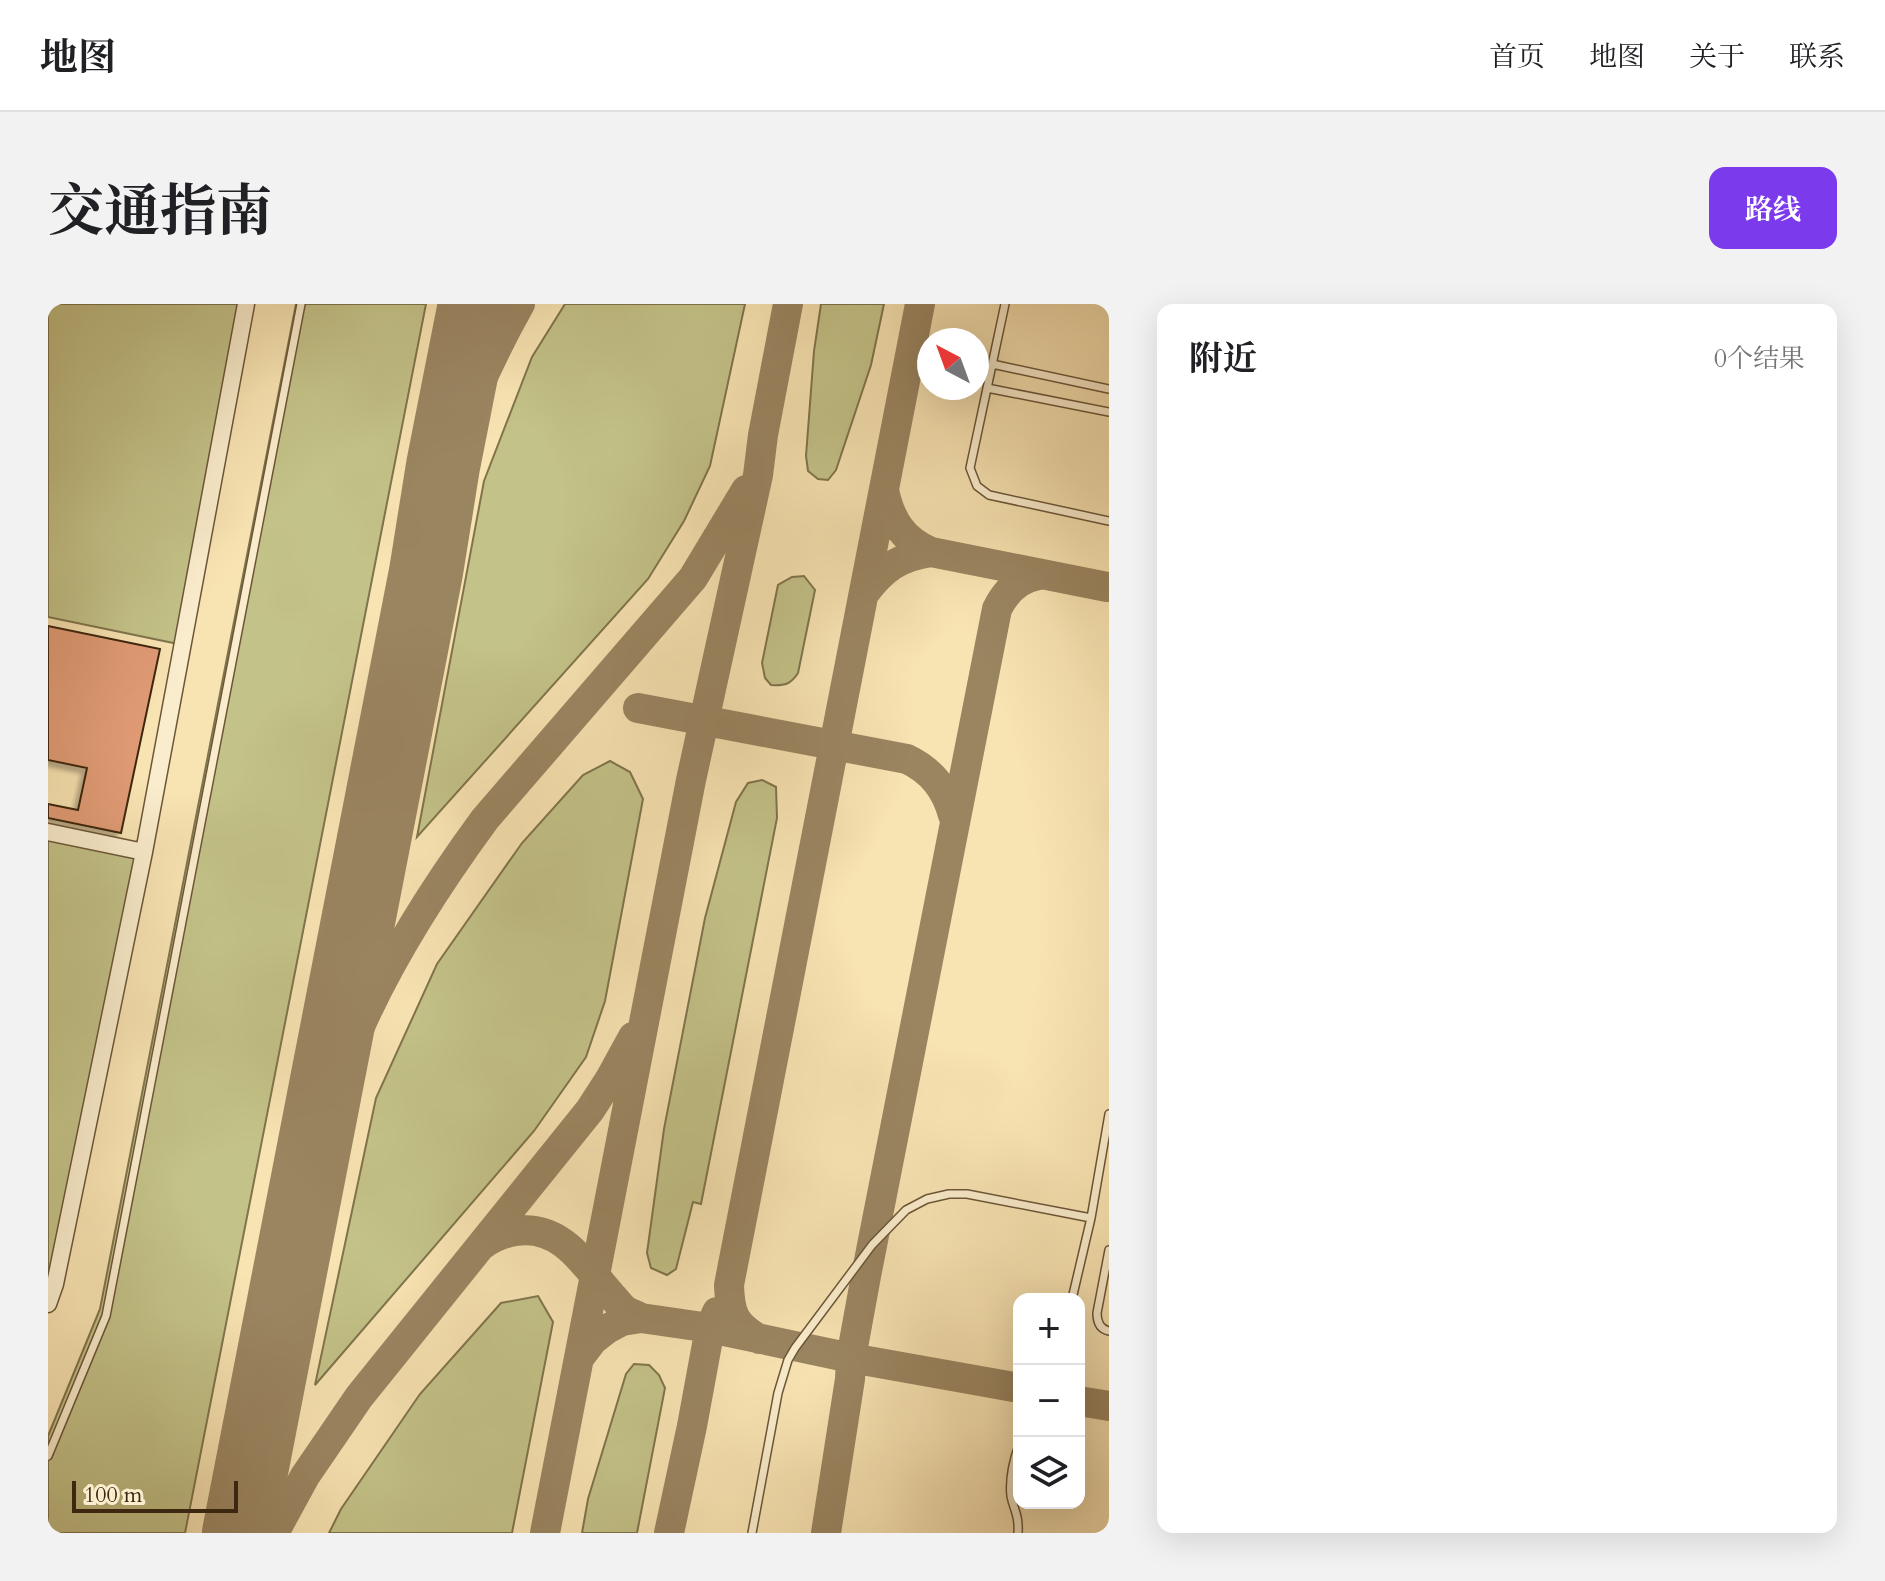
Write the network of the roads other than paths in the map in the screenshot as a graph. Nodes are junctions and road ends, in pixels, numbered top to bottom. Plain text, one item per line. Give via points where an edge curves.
1 (246, 304) edge
2 (301, 304) edge
3 (1005, 304) edge
4 (992, 364) junction
5 (989, 378) edge
6 (989, 388) edge
7 (1109, 389) edge
8 (984, 400) edge
9 (1109, 412) edge
10 (1109, 521) edge
11 (48, 832) edge
12 (144, 852) junction
13 (1109, 1114) edge
14 (1091, 1218) junction
15 (1109, 1250) edge
16 (1073, 1293) edge
17 (48, 1304) edge
18 (1109, 1331) edge
19 (48, 1456) edge
20 (1013, 1462) edge
21 (1013, 1502) edge
22 (1016, 1509) edge
23 (752, 1533) edge
24 (1018, 1533) edge

1 - 12 street
2 - 19 lane via 106,1316
3 - 4 lane
4 - 5 lane
4 - 7 lane
6 - 9 lane
8 - 10 lane via 970,468 977,486 989,495
11 - 12 street
12 - 17 street
13 - 14 lane
14 - 16 lane
14 - 23 lane via 967,1194 927,1199 906,1210 872,1245 788,1360
15 - 18 lane via 1097,1313 1097,1323
20 - 21 lane
22 - 24 lane

